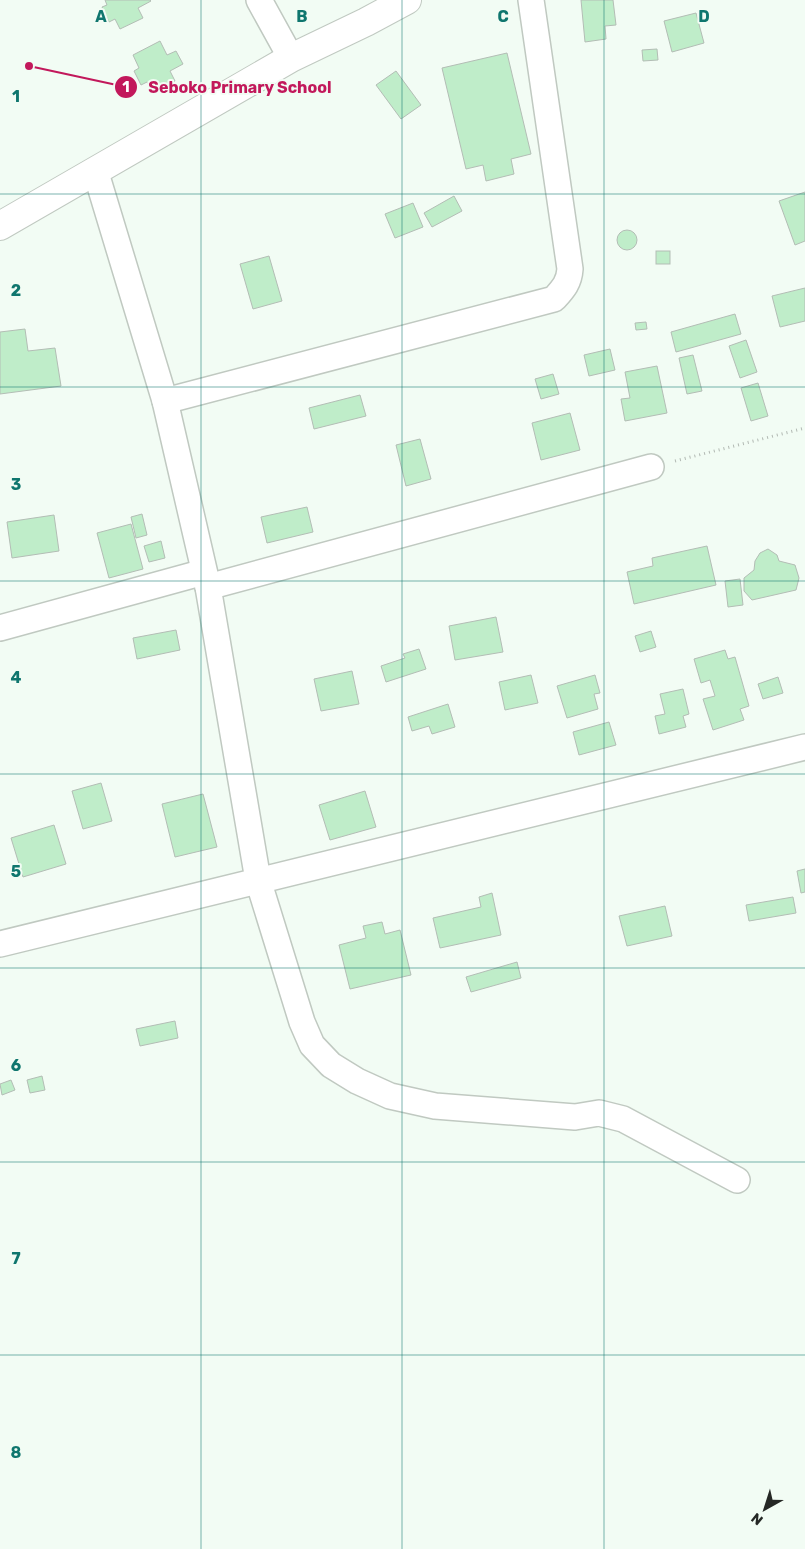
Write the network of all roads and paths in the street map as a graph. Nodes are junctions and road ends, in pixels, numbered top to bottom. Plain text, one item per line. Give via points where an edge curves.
1 (259, 0) edge
2 (407, 0) edge
3 (531, 0) edge
4 (291, 58) junction
5 (96, 173) junction
6 (0, 226) edge
7 (165, 401) junction
8 (805, 428) edge
9 (651, 467) joint
10 (206, 579) junction
11 (0, 628) edge
12 (805, 747) edge
13 (258, 880) junction
14 (0, 944) edge
15 (737, 1180) dead end

1 - 4 street
2 - 4 street
3 - 7 street via 570,269 569,280 554,299
4 - 5 street
5 - 6 street
5 - 7 street
7 - 10 street
8 - 9 path
9 - 10 street
10 - 11 street
10 - 13 street
12 - 13 street
13 - 14 street
13 - 15 street via 312,1046 331,1064 357,1081 390,1096 435,1106 575,1117 600,1113 623,1119

